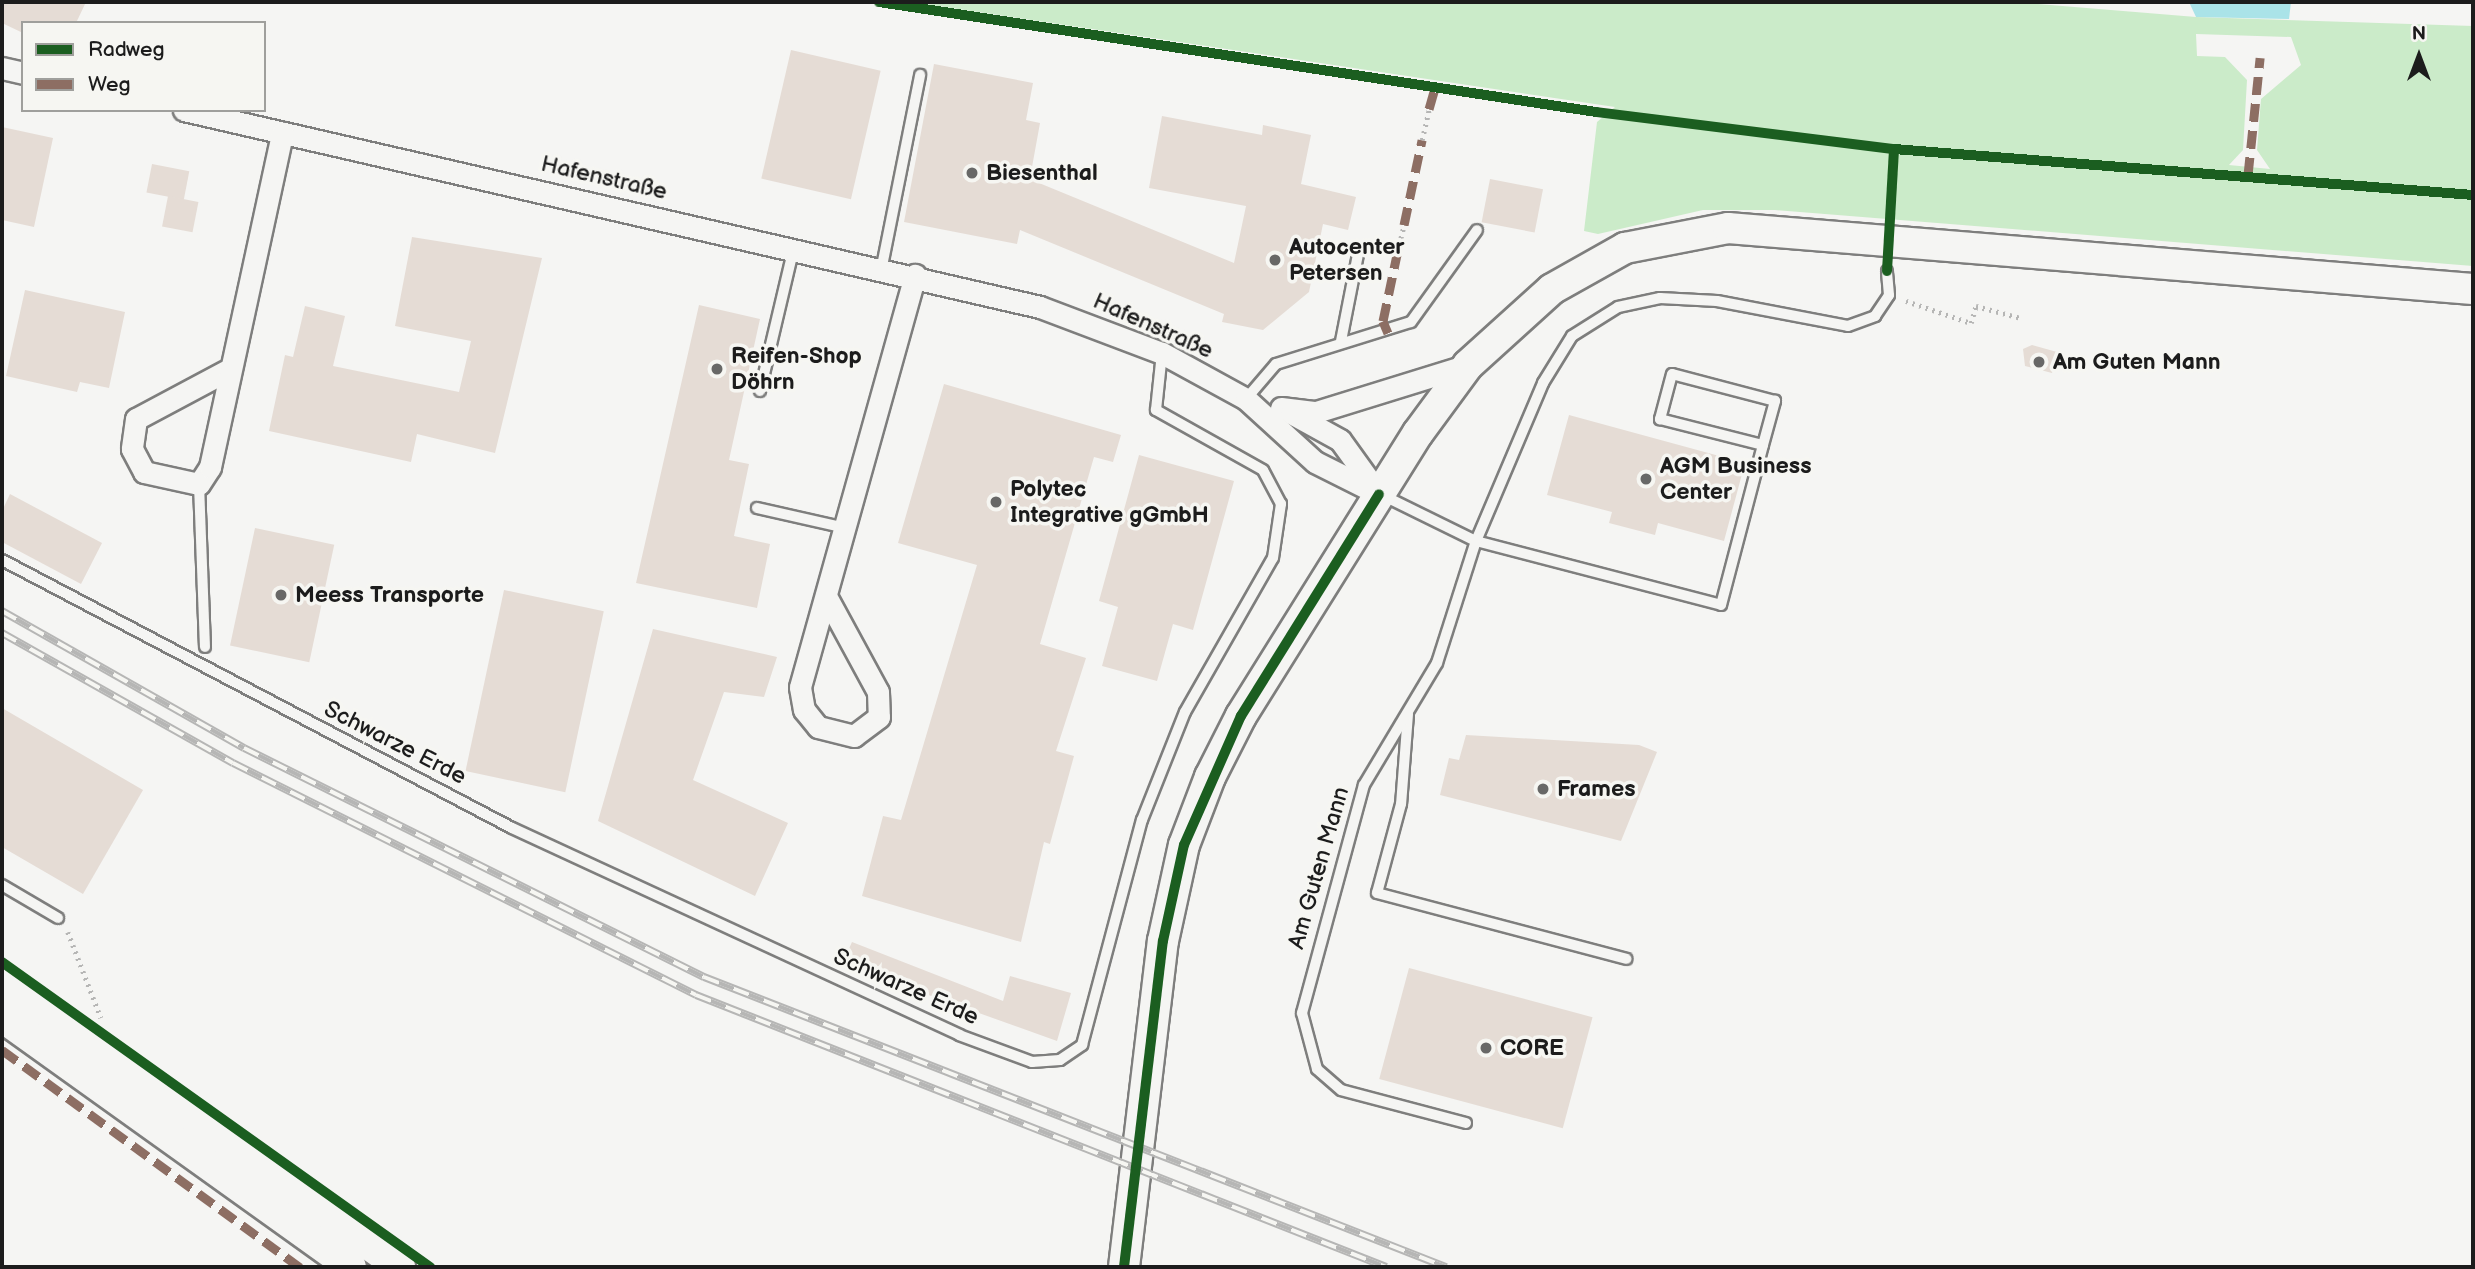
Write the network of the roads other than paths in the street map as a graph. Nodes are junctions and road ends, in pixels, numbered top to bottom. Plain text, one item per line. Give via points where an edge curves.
1 (2, 68) edge
2 (21, 73) edge
3 (920, 75) dead end
4 (193, 112) edge
5 (282, 133) junction
6 (1477, 230) dead end
7 (794, 247) junction
8 (1359, 249) dead end
9 (881, 267) junction
10 (1887, 271) dead end
11 (915, 275) junction
12 (2473, 289) edge
13 (1341, 341) junction
14 (1162, 354) junction
15 (1468, 365) junction
16 (226, 371) junction
17 (760, 391) dead end
18 (1245, 399) junction
19 (1282, 408) junction
20 (1763, 445) junction
21 (199, 484) junction
22 (1379, 494) junction
23 (757, 508) dead end
24 (846, 528) junction
25 (1476, 541) junction
26 (2, 560) edge
27 (827, 598) junction
28 (205, 647) dead end
29 (1409, 711) junction
30 (2, 885) edge
31 (58, 918) road end
32 (1626, 959) dead end
33 (2, 983) edge
34 (2, 1017) edge
35 (1466, 1123) dead end
36 (351, 1267) edge
37 (400, 1267) edge
38 (1124, 1267) edge

1 - 2 street
3 - 9 lane
4 - 5 street, Hafenstraße
5 - 7 street, Hafenstraße
5 - 16 street
6 - 13 lane via 1411,322 1388,333
7 - 9 street, Hafenstraße
7 - 17 lane
8 - 13 lane
9 - 11 street, Hafenstraße
10 - 25 lane, Am Guten Mann via 1889,295 1875,316 1848,326 1717,301 1660,298 1618,307 1573,336 1543,383
11 - 14 street, Hafenstraße via 1040,307
11 - 24 street
12 - 15 street via 1728,228 1670,236 1590,263 1552,289
13 - 18 lane via 1276,364
14 - 18 street, Hafenstraße
14 - 26 lane, Schwarze Erde via 1156,410 1263,470 1281,504 1279,518 1273,558 1185,712 1142,820 1082,1045 1060,1060 1032,1062 959,1035 512,828
15 - 19 street, Hafenstraße via 1316,412
15 - 22 street
16 - 21 street via 210,467
16 - 21 street via 136,419 132,449 144,472
18 - 19 street, Hafenstraße
18 - 22 street, Hafenstraße via 1314,462
19 - 22 street, Hafenstraße via 1340,440
20 - 20 lane via 1775,401 1672,374 1660,419
20 - 25 lane via 1721,605
21 - 28 lane
22 - 25 lane
22 - 38 street via 1241,716 1184,845 1163,941
23 - 24 lane
24 - 27 street
25 - 29 lane, Am Guten Mann via 1437,663
27 - 27 street via 801,698 818,727 854,736 879,716 878,692
29 - 32 lane via 1401,804 1377,893
29 - 35 lane, Am Guten Mann via 1364,785 1302,1013 1317,1069 1341,1090
30 - 31 lane
33 - 37 street
34 - 36 street

